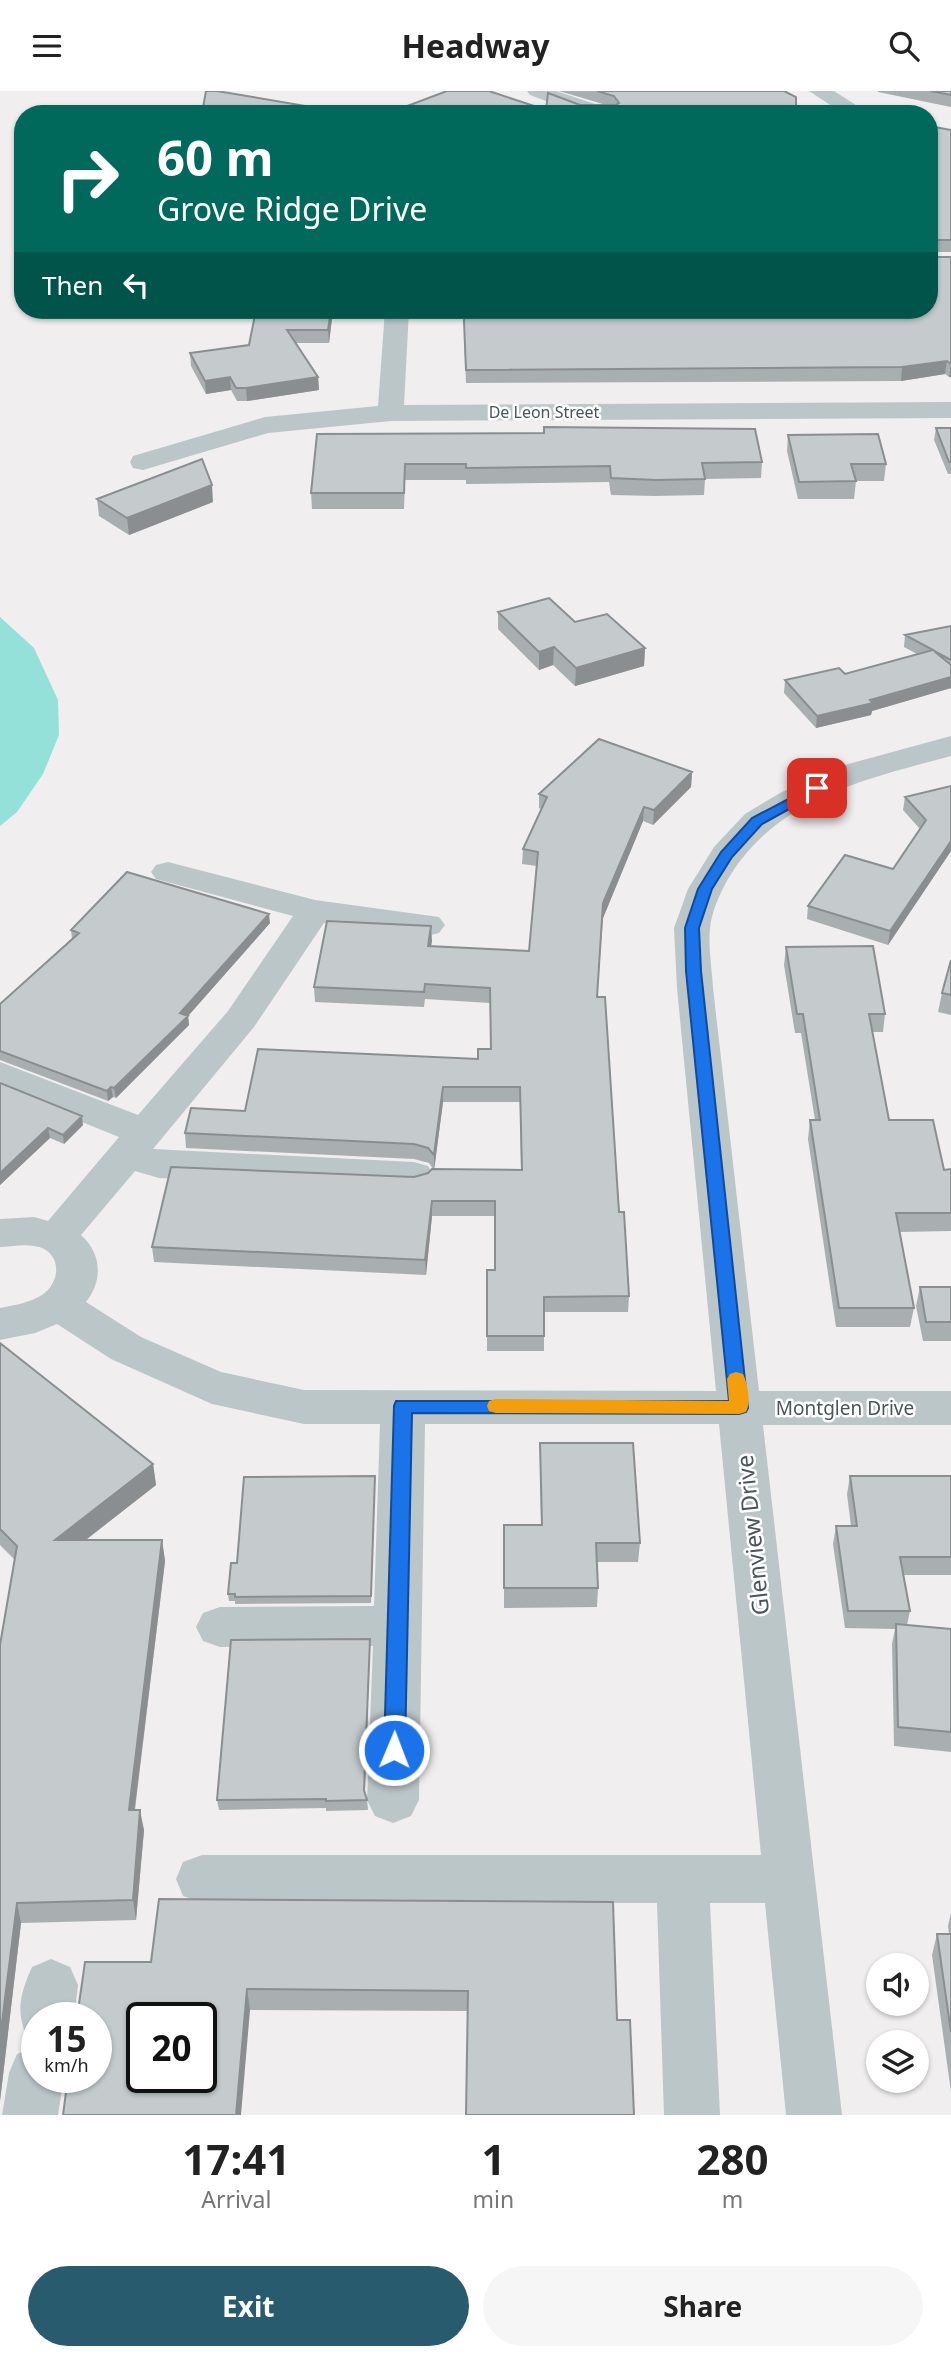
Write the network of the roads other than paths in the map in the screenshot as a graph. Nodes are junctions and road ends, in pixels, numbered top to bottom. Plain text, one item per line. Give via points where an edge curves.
1 (537, 91) edge
2 (819, 91) edge
3 (574, 105) edge
4 (844, 105) edge
5 (396, 319) edge
6 (951, 410) edge
7 (391, 413) junction
8 (144, 462) dead end
9 (951, 746) edge
10 (168, 872) dead end
11 (314, 911) junction
12 (427, 925) edge
13 (0, 1075) edge
14 (134, 1143) junction
15 (414, 1176) edge
16 (0, 1233) edge
17 (57, 1237) junction
18 (61, 1306) junction
19 (0, 1325) edge
20 (403, 1406) junction
21 (739, 1408) junction
22 (951, 1408) edge
23 (397, 1626) junction
24 (220, 1627) dead end
25 (393, 1800) dead end
26 (202, 1879) dead end
27 (683, 1879) junction
28 (791, 1879) junction
29 (34, 2093) edge
30 (30, 2115) edge
31 (692, 2115) edge
32 (814, 2115) edge

1 - 3 street
2 - 4 street
5 - 7 street
6 - 7 street, De Leon Street
7 - 8 street, De Leon Street via 265,425
9 - 21 street, Glenview Drive via 842,776 757,821 726,855 705,889 692,928
10 - 11 street
11 - 12 street
11 - 14 street via 241,1019
13 - 14 street
14 - 15 street via 172,1165
14 - 17 street
16 - 17 street via 39,1231
17 - 18 street via 71,1247 79,1276
18 - 19 street via 43,1317
18 - 20 street, Montglen Drive via 126,1347 212,1387 304,1407
20 - 21 street, Montglen Drive
20 - 23 street
21 - 22 street, Montglen Drive
21 - 28 street, Glenview Drive
23 - 24 street
23 - 25 street
26 - 27 street
27 - 28 street
27 - 31 street
28 - 32 street, Glenview Drive
29 - 30 street

